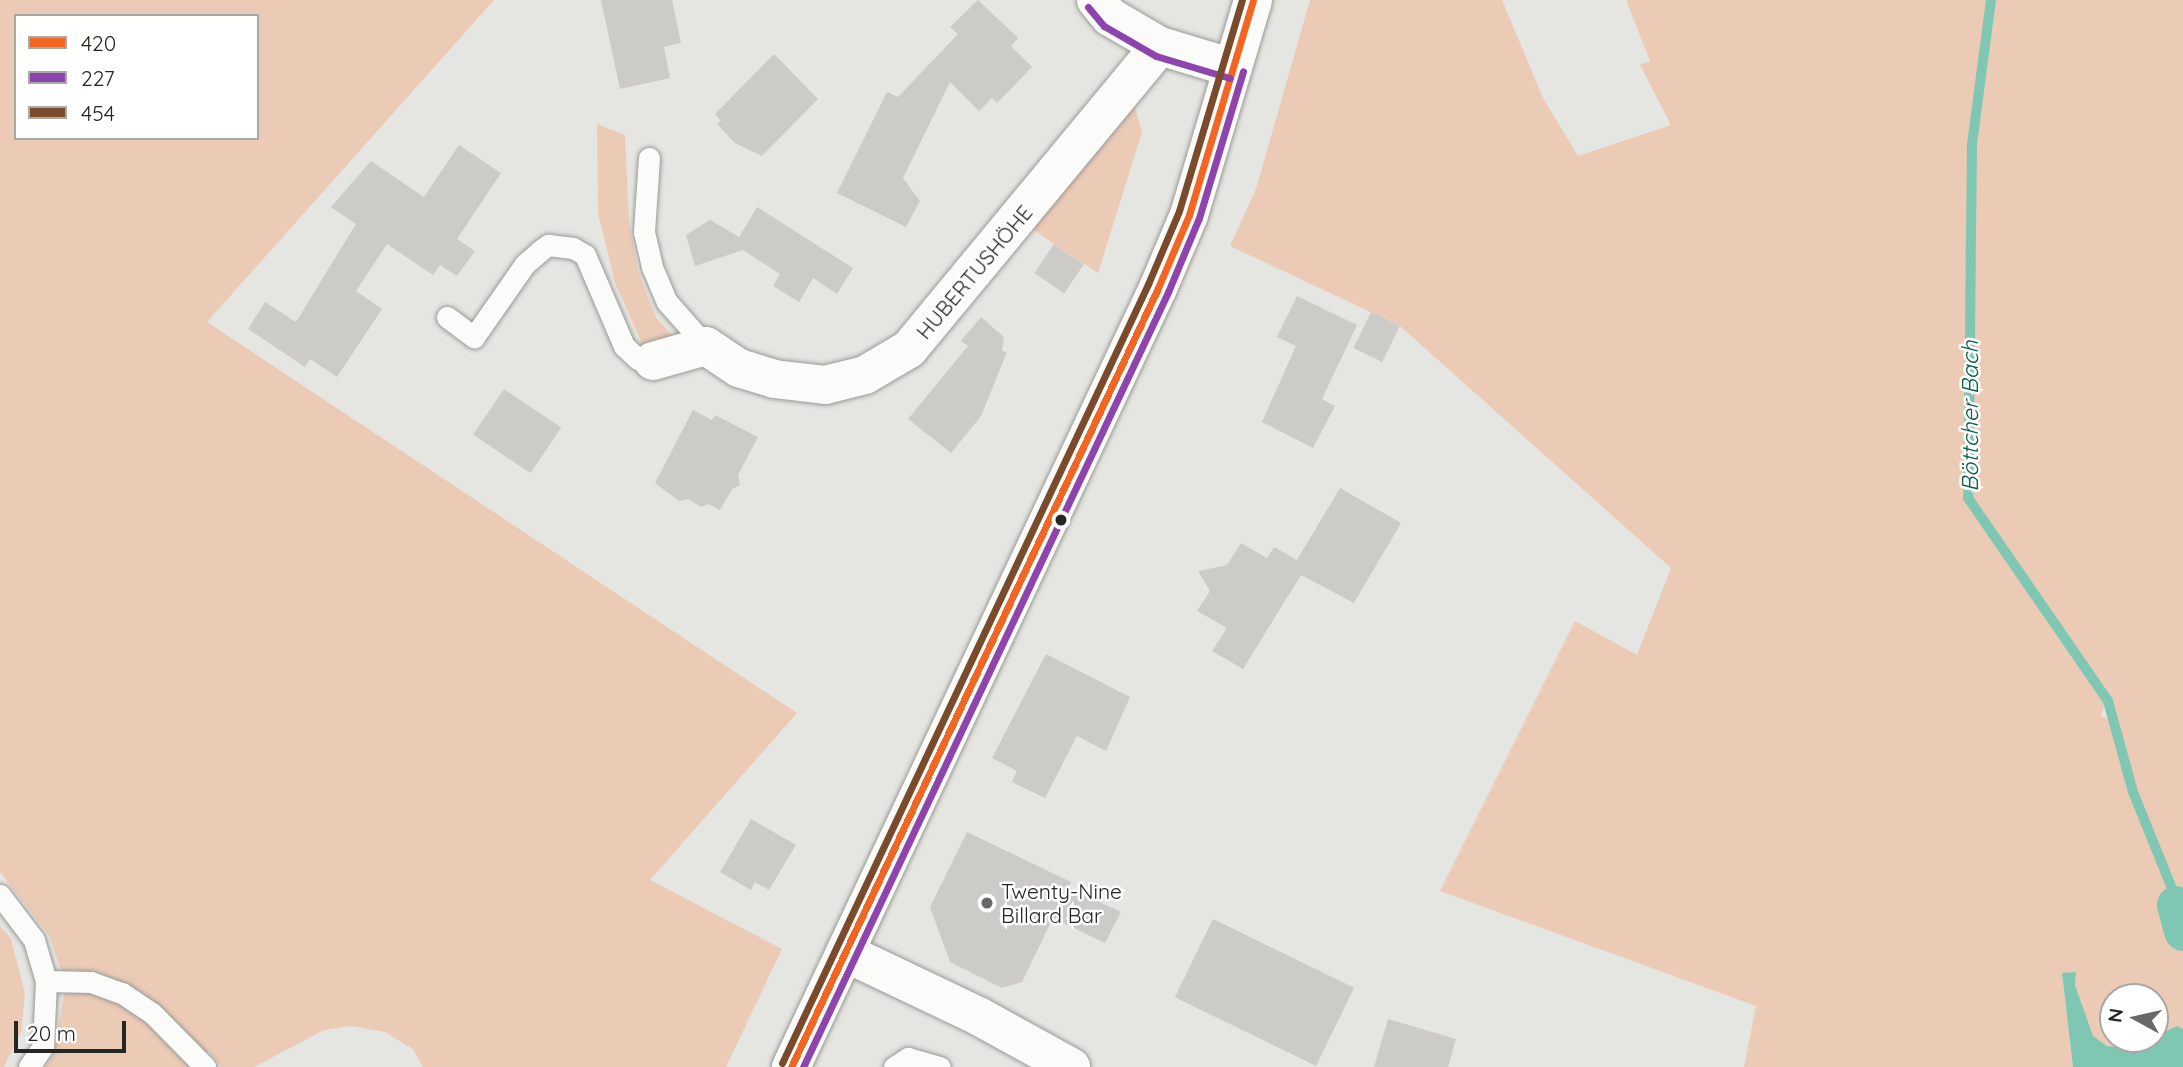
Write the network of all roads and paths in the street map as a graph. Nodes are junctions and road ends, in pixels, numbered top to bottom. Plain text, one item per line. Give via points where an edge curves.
1 (1096, 0) edge
2 (1253, 0) edge
3 (1160, 46) junction
4 (1233, 68) junction
5 (649, 158) dead end
6 (447, 317) dead end
7 (706, 346) junction
8 (653, 361) joint
9 (0, 895) edge
10 (846, 953) junction
11 (46, 981) junction
12 (29, 1067) edge
13 (205, 1067) edge
14 (791, 1067) edge
15 (894, 1067) edge
16 (940, 1067) edge
17 (1071, 1067) edge

1 - 3 main road via 1110,17
2 - 4 main road
3 - 4 main road
3 - 7 main road, HUBERTUSHÖHE via 909,349 865,375 825,385 774,379 739,368
4 - 10 main road via 1189,215 1158,288
5 - 7 lane via 645,232 652,267 667,302
6 - 8 lane via 474,337 525,264 548,245 573,248 585,255 624,346 638,359
7 - 8 main road
9 - 11 lane via 34,940
10 - 14 main road
10 - 17 main road
11 - 12 lane via 43,1046
11 - 13 lane via 91,982 122,993 152,1013
15 - 16 lane via 908,1058

